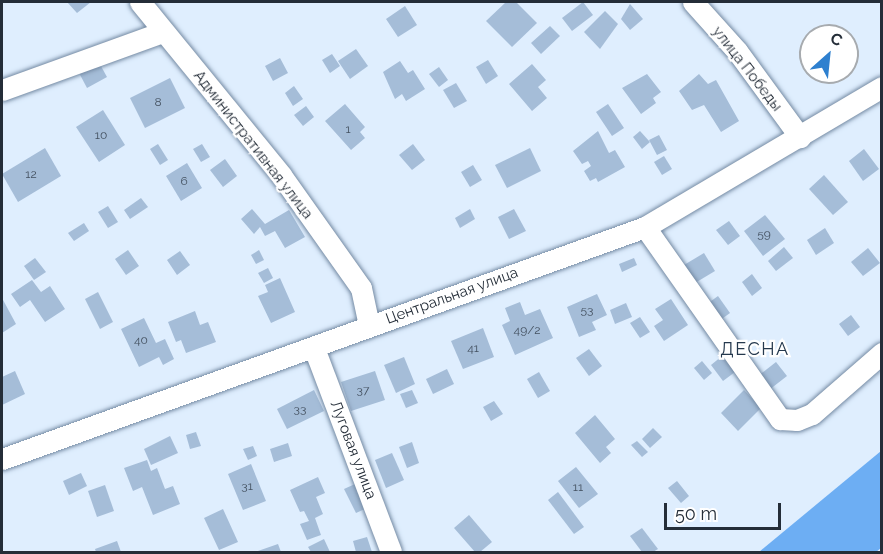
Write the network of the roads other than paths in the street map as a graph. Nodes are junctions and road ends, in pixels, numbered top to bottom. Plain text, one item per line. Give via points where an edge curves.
1 (140, 2) edge
2 (693, 2) edge
3 (162, 32) junction
4 (882, 87) edge
5 (2, 90) edge
6 (800, 137) junction
7 (645, 227) junction
8 (369, 326) junction
9 (314, 348) junction
10 (882, 353) edge
11 (2, 459) edge
12 (391, 552) edge

1 - 3 street, Административная улица
2 - 6 street, улица Победы via 737,51
3 - 5 street
3 - 8 street, Административная улица via 281,175 361,288
4 - 6 street, Центральная улица
6 - 7 street, Центральная улица
7 - 8 street, Центральная улица
7 - 10 street via 780,419 797,420 812,414
8 - 9 street, Центральная улица
9 - 11 street, Центральная улица
9 - 12 street, Луговая улица

